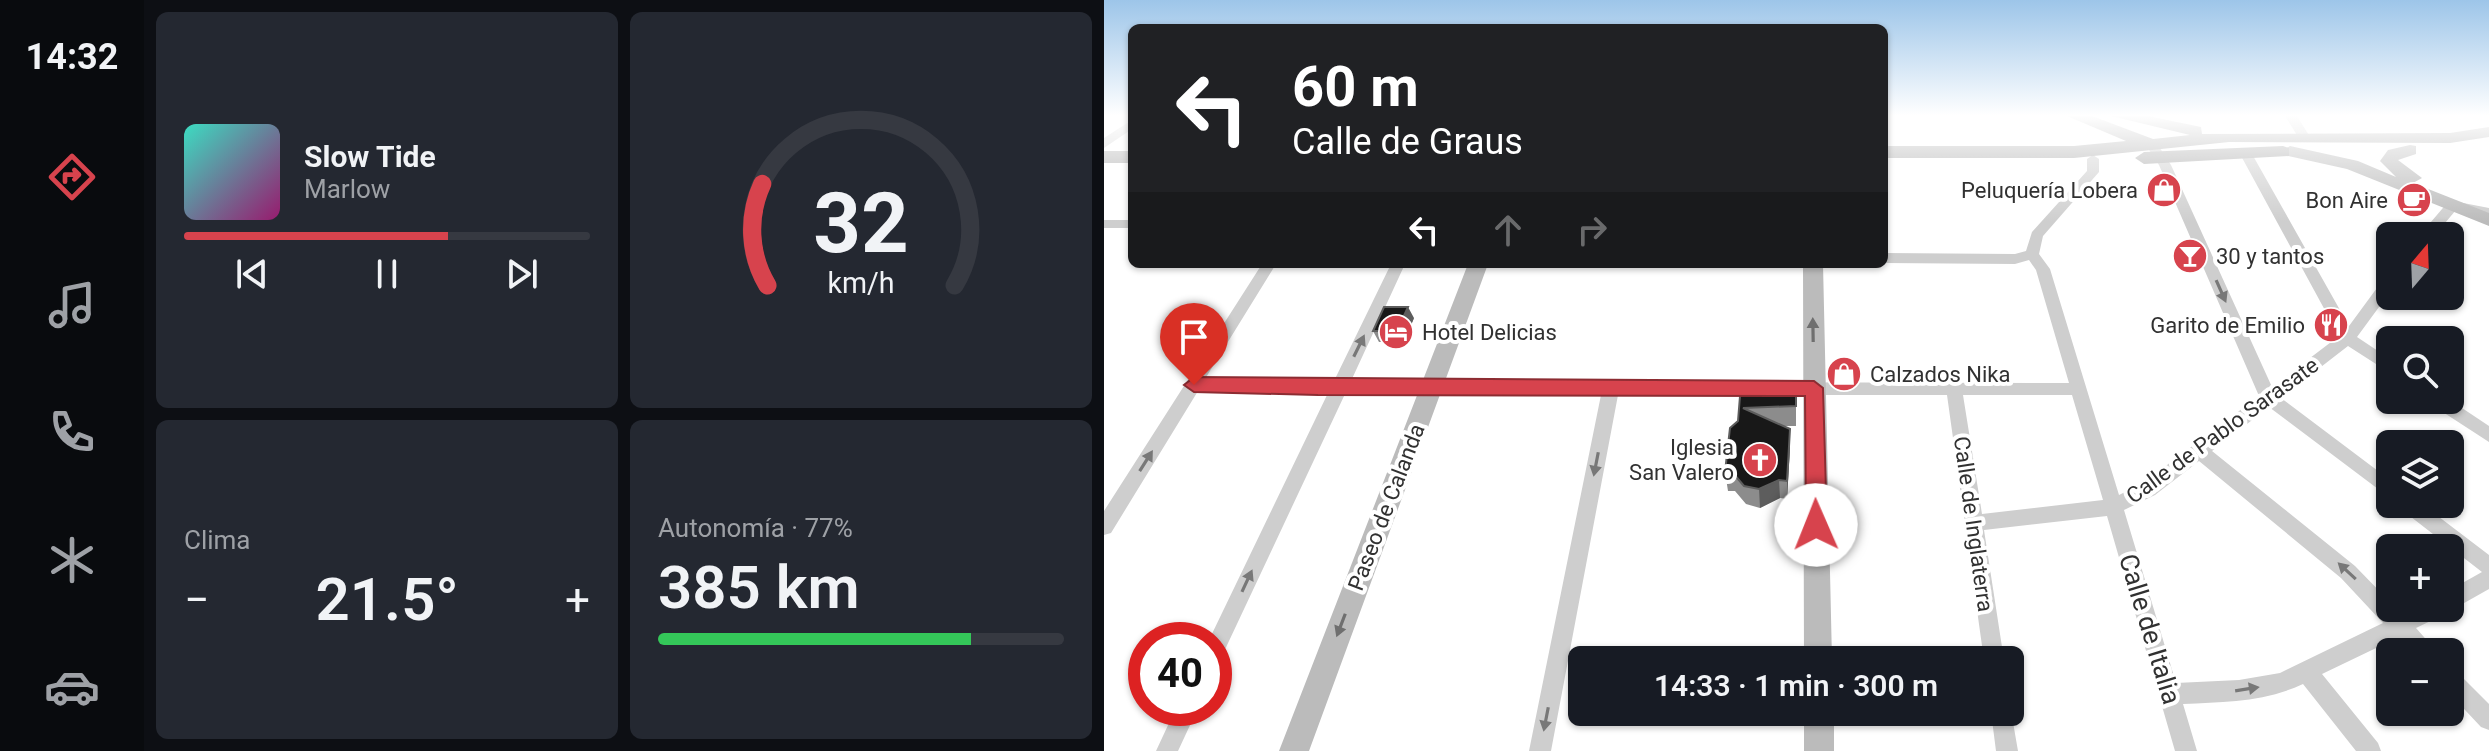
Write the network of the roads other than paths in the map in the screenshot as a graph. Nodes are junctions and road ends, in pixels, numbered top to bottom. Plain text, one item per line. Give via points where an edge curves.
1 (2162, 151) edge
2 (2290, 151) joint
3 (2407, 151) edge
4 (1888, 152) edge
5 (2074, 152) junction
6 (2157, 152) junction
7 (2246, 154) junction
8 (1104, 157) edge
9 (1128, 157) edge
10 (2093, 159) junction
11 (1888, 160) edge
12 (2453, 205) junction
13 (2489, 210) edge
14 (2489, 220) edge
15 (2438, 222) edge
16 (1104, 224) edge
17 (1128, 224) edge
18 (2032, 254) junction
19 (1888, 258) edge
20 (1267, 268) edge
21 (1396, 268) edge
22 (1476, 268) edge
23 (1813, 268) edge
24 (2376, 300) edge
25 (2348, 338) junction
26 (2376, 357) edge
27 (1194, 385) junction
28 (1611, 387) junction
29 (1339, 388) junction
30 (1431, 388) junction
31 (1814, 388) junction
32 (1954, 389) junction
33 (2077, 389) junction
34 (2268, 397) junction
35 (2458, 414) edge
36 (2489, 435) edge
37 (2199, 451) junction
38 (2376, 479) edge
39 (2113, 507) junction
40 (2426, 518) edge
41 (1973, 523) junction
42 (1104, 527) edge
43 (2489, 566) edge
44 (2489, 579) edge
45 (2464, 593) edge
46 (1228, 622) edge
47 (2411, 622) edge
48 (2400, 628) junction
49 (2410, 638) edge
50 (1818, 646) edge
51 (1992, 646) edge
52 (2308, 673) junction
53 (2464, 693) edge
54 (2169, 694) junction
55 (2489, 719) edge
56 (1179, 726) edge
57 (1819, 726) edge
58 (2004, 726) edge
59 (1167, 751) edge
60 (1294, 751) edge
61 (1540, 751) edge
62 (1819, 751) edge
63 (2007, 751) edge
64 (2186, 751) edge
65 (2370, 751) edge

1 - 6 main road
2 - 7 main road
2 - 12 main road via 2352,165
3 - 13 main road via 2391,156 2392,166
4 - 5 main road
5 - 6 main road
5 - 10 main road
6 - 7 main road
6 - 10 main road
6 -> 34 street
7 - 25 street
8 - 9 main road
10 - 11 main road
10 - 18 street via 2094,170 2037,235
12 - 13 street
12 - 14 main road
12 - 15 street
16 - 17 street
18 - 19 street via 2015,259
18 - 33 street, Calle de Italia via 2043,269
20 - 27 street
29 -> 21 street
22 - 30 main road, Paseo de Calanda
31 -> 23 main road
24 - 25 street, Calle de Pablo Sarasate
25 - 26 street
25 - 34 street, Calle de Pablo Sarasate
27 - 29 street
42 -> 27 street
28 - 30 street
28 - 31 street
28 -> 61 street
29 - 30 street
46 -> 29 street
30 -> 60 main road, Paseo de Calanda
31 - 32 street
31 - 50 main road
32 - 33 street
32 - 41 street, Calle de Inglaterra
33 - 39 street, Calle de Italia
34 - 37 street, Calle de Pablo Sarasate
34 - 38 street
35 - 36 street
37 - 39 street, Calle de Pablo Sarasate via 2149,489
48 -> 37 street via 2348,572
39 - 41 street, Calle de Pablo Sarasate
39 - 54 street, Calle de Italia
40 - 43 street
41 - 51 street, Calle de Inglaterra
44 - 45 street
47 - 48 street
48 - 49 street
48 - 52 street
54 -> 52 street via 2239,691
52 - 65 street
53 - 55 street
54 - 64 street, Calle de Italia
56 - 59 street
57 - 62 main road
58 - 63 street

